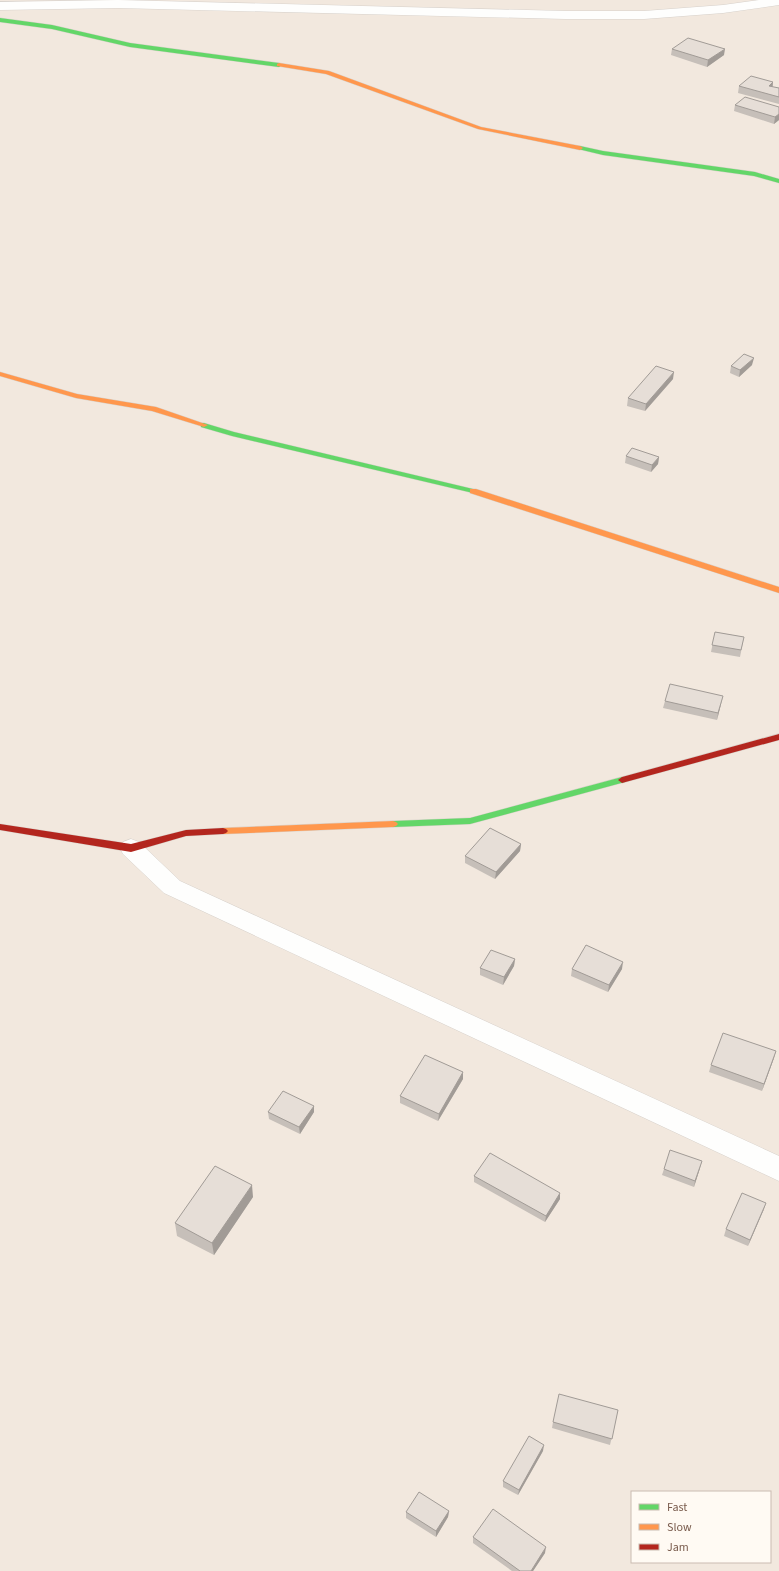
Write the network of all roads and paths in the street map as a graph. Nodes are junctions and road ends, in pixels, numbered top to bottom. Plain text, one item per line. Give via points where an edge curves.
1 (320, 0) edge
2 (779, 1) edge
3 (0, 6) edge
4 (351, 9) junction
5 (0, 20) edge
6 (779, 182) edge
7 (0, 374) edge
8 (779, 590) edge
9 (779, 738) edge
10 (0, 827) edge
11 (131, 848) junction
12 (779, 1169) edge

1 - 4 street
2 - 4 street via 723,9 644,15
3 - 4 street via 118,4
5 - 6 street via 52,27 130,45 327,72 480,128 603,153 755,174
7 - 8 street via 76,396 153,409 232,434 474,491
9 - 11 street via 470,821 186,834
10 - 11 street
11 - 12 street via 172,887

